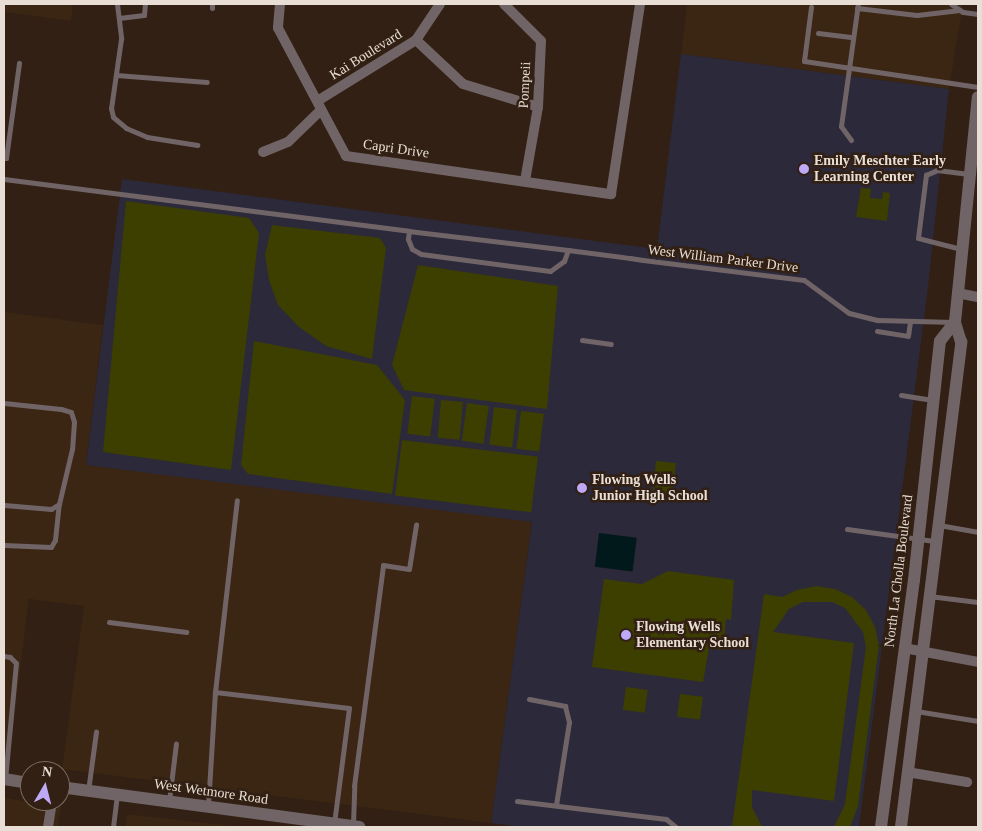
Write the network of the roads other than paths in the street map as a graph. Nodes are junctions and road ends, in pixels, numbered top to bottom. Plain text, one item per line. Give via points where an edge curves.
1 (117, 4) edge
2 (145, 4) edge
3 (280, 4) edge
4 (440, 4) edge
5 (504, 4) edge
6 (640, 4) edge
7 (951, 4) edge
8 (858, 6) edge
9 (811, 7) dead end
10 (960, 10) junction
11 (978, 14) edge
12 (119, 18) junction
13 (818, 33) dead end
14 (853, 37) junction
15 (416, 40) junction
16 (20, 63) dead end
17 (849, 68) junction
18 (116, 75) junction
19 (207, 82) dead end
20 (978, 87) edge
21 (978, 97) edge
22 (319, 106) junction
23 (538, 107) junction
24 (851, 140) dead end
25 (197, 145) dead end
26 (263, 152) dead end
27 (974, 157) edge
28 (4, 158) edge
29 (969, 174) junction
30 (4, 179) edge
31 (525, 182) junction
32 (409, 231) junction
33 (962, 249) junction
34 (568, 250) junction
35 (958, 293) junction
36 (978, 297) edge
37 (910, 321) junction
38 (955, 322) junction
39 (877, 331) dead end
40 (582, 340) dead end
41 (611, 344) dead end
42 (901, 396) dead end
43 (934, 400) junction
44 (4, 403) edge
45 (236, 500) dead end
46 (59, 504) junction
47 (4, 505) edge
48 (416, 525) dead end
49 (936, 525) junction
50 (848, 529) dead end
51 (978, 532) edge
52 (918, 539) junction
53 (934, 541) junction
54 (4, 544) edge
55 (929, 596) junction
56 (978, 602) edge
57 (109, 622) dead end
58 (186, 632) dead end
59 (904, 648) junction
60 (923, 650) junction
61 (4, 656) edge
62 (978, 662) edge
63 (215, 692) junction
64 (528, 700) dead end
65 (915, 710) junction
66 (978, 721) edge
67 (96, 732) dead end
68 (176, 743) dead end
69 (907, 772) junction
70 (4, 779) edge
71 (20, 781) edge
72 (967, 782) dead end
73 (70, 788) edge
74 (88, 791) junction
75 (117, 794) junction
76 (517, 801) dead end
77 (169, 802) junction
78 (556, 805) junction
79 (208, 807) junction
80 (50, 811) edge
81 (334, 824) junction
82 (48, 827) edge
83 (113, 827) edge
84 (356, 827) edge
85 (676, 827) edge
86 (881, 827) edge
87 (901, 827) edge

1 - 12 lane
2 - 12 lane via 144,15
3 - 22 street, Capri Drive via 278,28
4 - 15 street, Kai Boulevard
5 - 23 street, Pompeii via 541,41
6 - 31 street, Capri Drive via 611,194
7 - 10 lane
8 - 10 lane via 917,15
8 - 14 lane
9 - 17 lane via 804,61
10 - 11 lane
12 - 18 lane via 121,39
13 - 14 lane
14 - 17 lane
15 - 22 street, Kai Boulevard
15 - 23 street via 463,84
16 - 28 lane
17 - 20 lane
17 - 24 lane via 841,126
18 - 19 lane
18 - 25 lane via 111,108 113,117 126,128 147,137
21 - 27 street
22 - 26 street, Kai Boulevard via 288,142
22 - 31 street, Capri Drive via 346,156
23 - 31 street, Pompeii
27 - 29 street
29 - 33 street
29 - 33 lane via 937,170 926,175 918,238
30 - 32 lane, West William Parker Drive
32 - 34 lane, West William Parker Drive
32 - 34 lane via 412,249 421,254 550,271 564,261
33 - 35 street
34 - 37 lane, West William Parker Drive via 804,280 849,313 878,320
35 - 36 street
35 - 38 street
37 - 38 lane, West William Parker Drive
37 - 39 lane via 908,336
38 - 43 street, North La Cholla Boulevard via 940,341
38 - 49 street via 961,342
40 - 41 lane
42 - 43 lane
43 - 52 street, North La Cholla Boulevard
44 - 46 lane via 71,412 74,422 72,449
45 - 63 lane
46 - 47 lane via 51,509
46 - 54 lane via 56,540 51,547
48 - 84 lane via 409,569 382,565 354,786
49 - 51 lane
49 - 53 street
50 - 52 lane
52 - 53 lane
52 - 59 street, North La Cholla Boulevard
53 - 55 street
55 - 56 lane
55 - 60 street
57 - 58 lane
59 - 60 street
59 - 86 street, North La Cholla Boulevard
60 - 62 street
60 - 65 street
61 - 70 lane via 16,663
63 - 79 lane
63 - 81 lane via 348,708
64 - 78 lane via 565,706 569,722
65 - 66 lane
65 - 69 street
67 - 74 lane
68 - 77 lane
69 - 72 street
69 - 87 street
70 - 71 street
73 - 74 street, West Wetmore Road
74 - 75 street, West Wetmore Road
75 - 77 street, West Wetmore Road
75 - 83 lane
76 - 78 lane
77 - 79 street, West Wetmore Road
78 - 85 lane via 666,819
79 - 81 street, West Wetmore Road
80 - 82 street
81 - 84 street, West Wetmore Road

